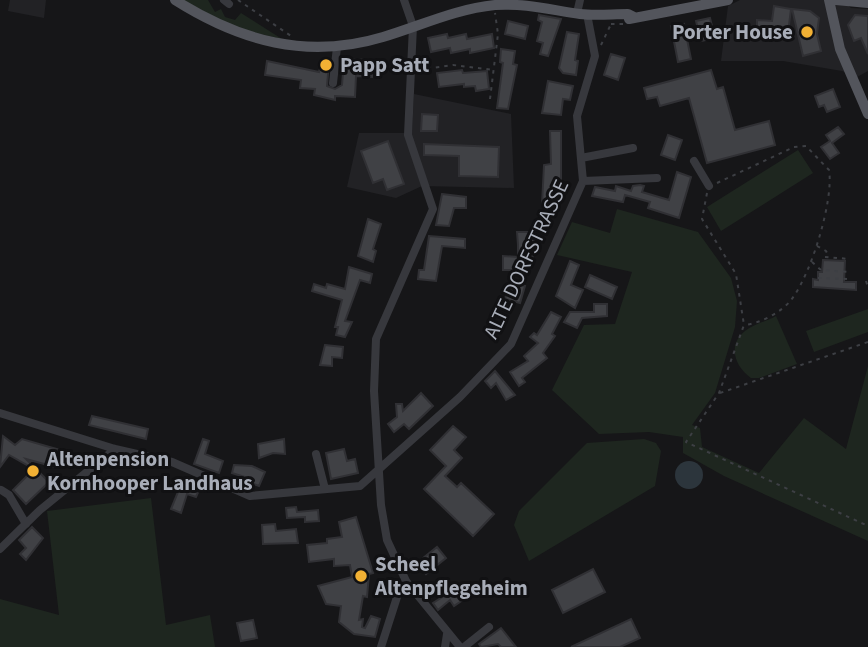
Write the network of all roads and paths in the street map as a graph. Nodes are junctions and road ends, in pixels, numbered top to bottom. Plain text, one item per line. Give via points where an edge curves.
1 (175, 0) edge
2 (404, 0) edge
3 (580, 0) edge
4 (728, 0) edge
5 (829, 0) edge
6 (836, 0) edge
7 (230, 1) edge
8 (493, 3) edge
9 (868, 3) edge
10 (587, 14) junction
11 (634, 17) junction
12 (613, 20) junction
13 (413, 26) junction
14 (292, 37) dead end
15 (337, 47) junction
16 (595, 55) junction
17 (494, 70) junction
18 (411, 71) junction
19 (333, 83) dead end
20 (490, 100) dead end
21 (868, 114) edge
22 (633, 148) dead end
23 (581, 158) junction
24 (694, 160) dead end
25 (657, 178) dead end
26 (583, 181) junction
27 (709, 186) junction
28 (816, 246) junction
29 (850, 259) dead end
30 (810, 262) junction
31 (849, 272) dead end
32 (818, 278) dead end
33 (849, 279) dead end
34 (866, 281) dead end
35 (868, 288) edge
36 (744, 325) junction
37 (868, 342) edge
38 (719, 393) junction
39 (0, 413) edge
40 (116, 449) junction
41 (316, 454) dead end
42 (380, 471) junction
43 (325, 489) junction
44 (1, 490) edge
45 (26, 524) junction
46 (868, 526) edge
47 (0, 549) edge
48 (406, 581) junction
49 (489, 627) dead end
50 (447, 634) junction
51 (382, 647) edge
52 (445, 647) edge
53 (462, 647) edge

1 - 15 main road via 244,36 292,47
2 - 13 street
3 - 10 street, ALTE DORFSTRASSE
4 - 11 main road
5 - 21 main road via 845,65
6 - 9 main road
7 - 14 path
8 - 10 main road
8 - 13 main road
8 - 17 path via 498,34
10 - 11 main road
10 - 12 main road
10 - 16 street, ALTE DORFSTRASSE
11 - 12 main road
12 - 16 path
13 - 15 main road
13 - 18 street
15 - 19 street
16 - 23 street, ALTE DORFSTRASSE via 577,116
17 - 18 path via 453,65
17 - 20 path
18 - 42 street via 408,135 433,209 376,339 373,391
22 - 23 street
23 - 26 street, ALTE DORFSTRASSE
24 - 27 street
25 - 26 street
26 - 42 street, ALTE DORFSTRASSE via 511,344
27 - 28 path via 794,147 806,146 826,165 831,183
27 - 36 path via 702,219 736,274
28 - 29 path via 826,251 827,257
28 - 30 path
30 - 31 path via 821,270
30 - 36 path via 792,299 781,309
32 - 33 path
34 - 35 path
36 - 38 path
37 - 38 path
38 - 46 path via 686,442
39 - 40 street, ALTE DORFSTRASSE
40 - 43 street, ALTE DORFSTRASSE via 172,462 250,496
40 - 45 street
41 - 43 street
42 - 43 street, ALTE DORFSTRASSE via 360,486
42 - 48 street via 387,540
44 - 45 street
45 - 47 street
48 - 50 street
48 - 51 street
49 - 53 street
50 - 52 street
50 - 53 street

